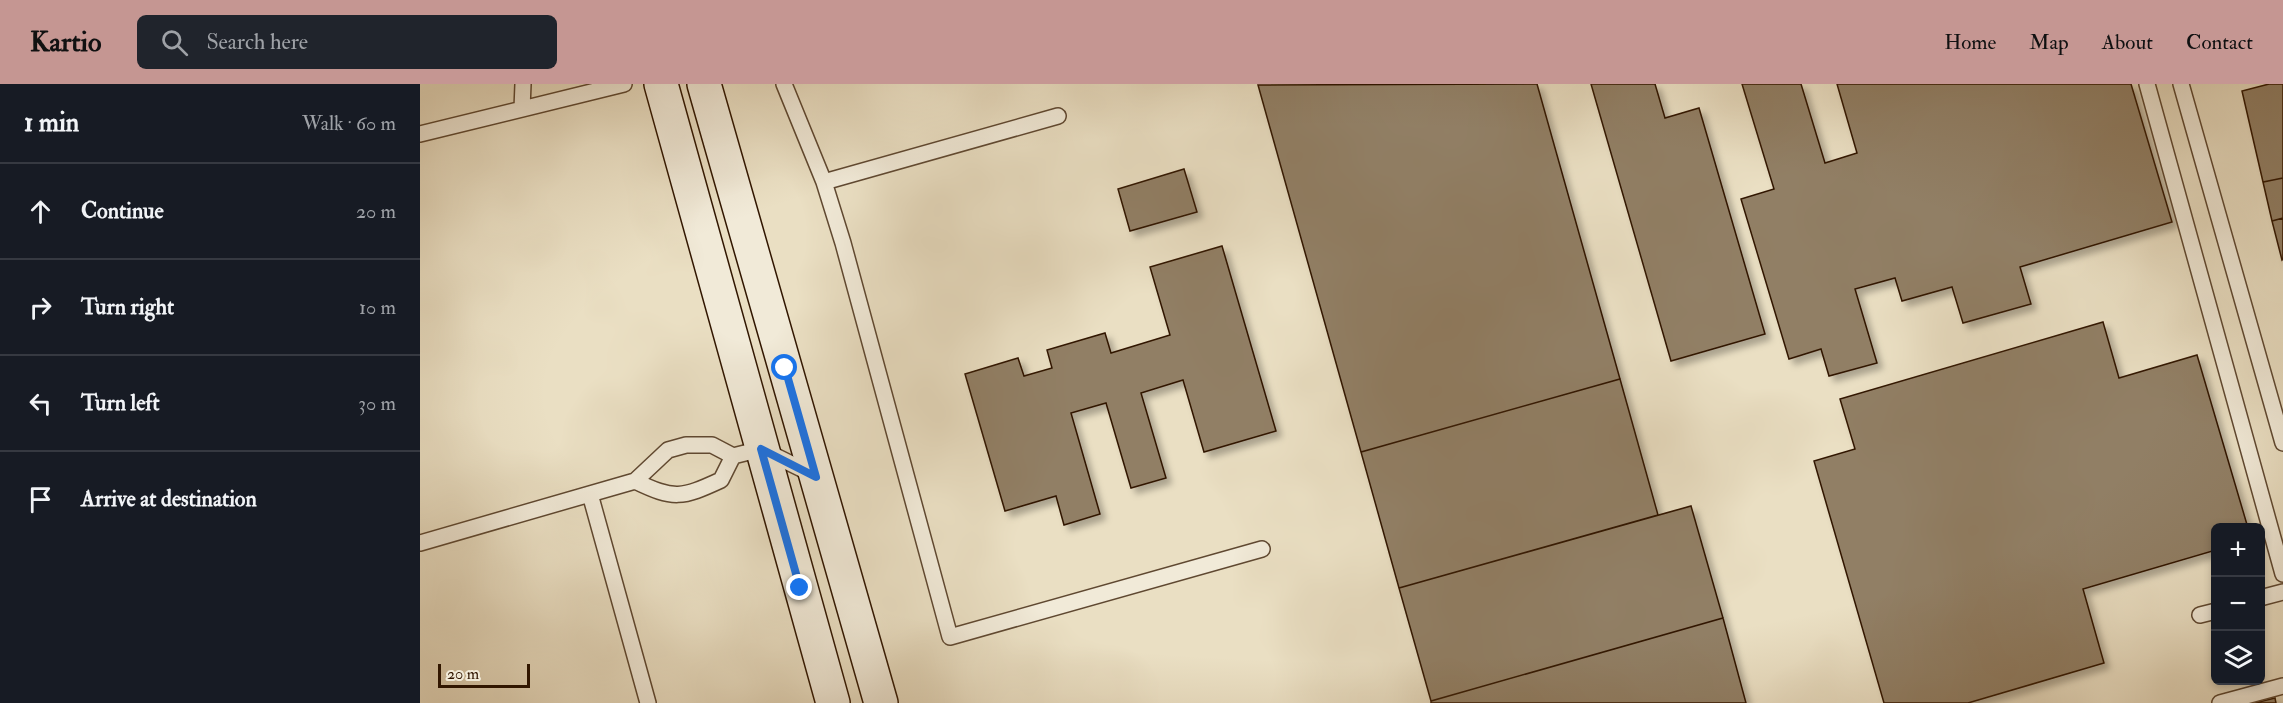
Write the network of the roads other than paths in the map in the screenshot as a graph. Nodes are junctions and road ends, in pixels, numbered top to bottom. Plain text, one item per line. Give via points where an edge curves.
1 (523, 84) edge
2 (624, 84) edge
3 (661, 84) edge
4 (704, 84) edge
5 (784, 84) edge
6 (2147, 84) edge
7 (2181, 84) edge
8 (522, 109) junction
9 (1058, 116) dead end
10 (420, 134) edge
11 (824, 182) junction
12 (2283, 443) edge
13 (747, 453) junction
14 (816, 477) junction
15 (635, 481) junction
16 (590, 494) junction
17 (420, 543) edge
18 (1262, 549) dead end
19 (2283, 574) edge
20 (2283, 592) edge
21 (2265, 597) edge
22 (2211, 612) edge
23 (2200, 615) dead end
24 (2283, 686) edge
25 (648, 703) edge
26 (832, 703) edge
27 (881, 703) edge
28 (2220, 703) edge

1 - 8 lane
2 - 8 lane
3 - 13 street
4 - 14 street
5 - 11 lane
6 - 19 lane
7 - 12 lane
8 - 10 lane
9 - 11 lane
11 - 18 lane via 950,637
13 - 14 lane
13 - 15 lane via 712,445 686,445 668,450
13 - 15 lane via 721,480 680,496 662,494
13 - 26 street
14 - 27 street
15 - 16 lane
16 - 17 lane
16 - 25 lane
20 - 21 lane
22 - 23 lane
24 - 28 lane

